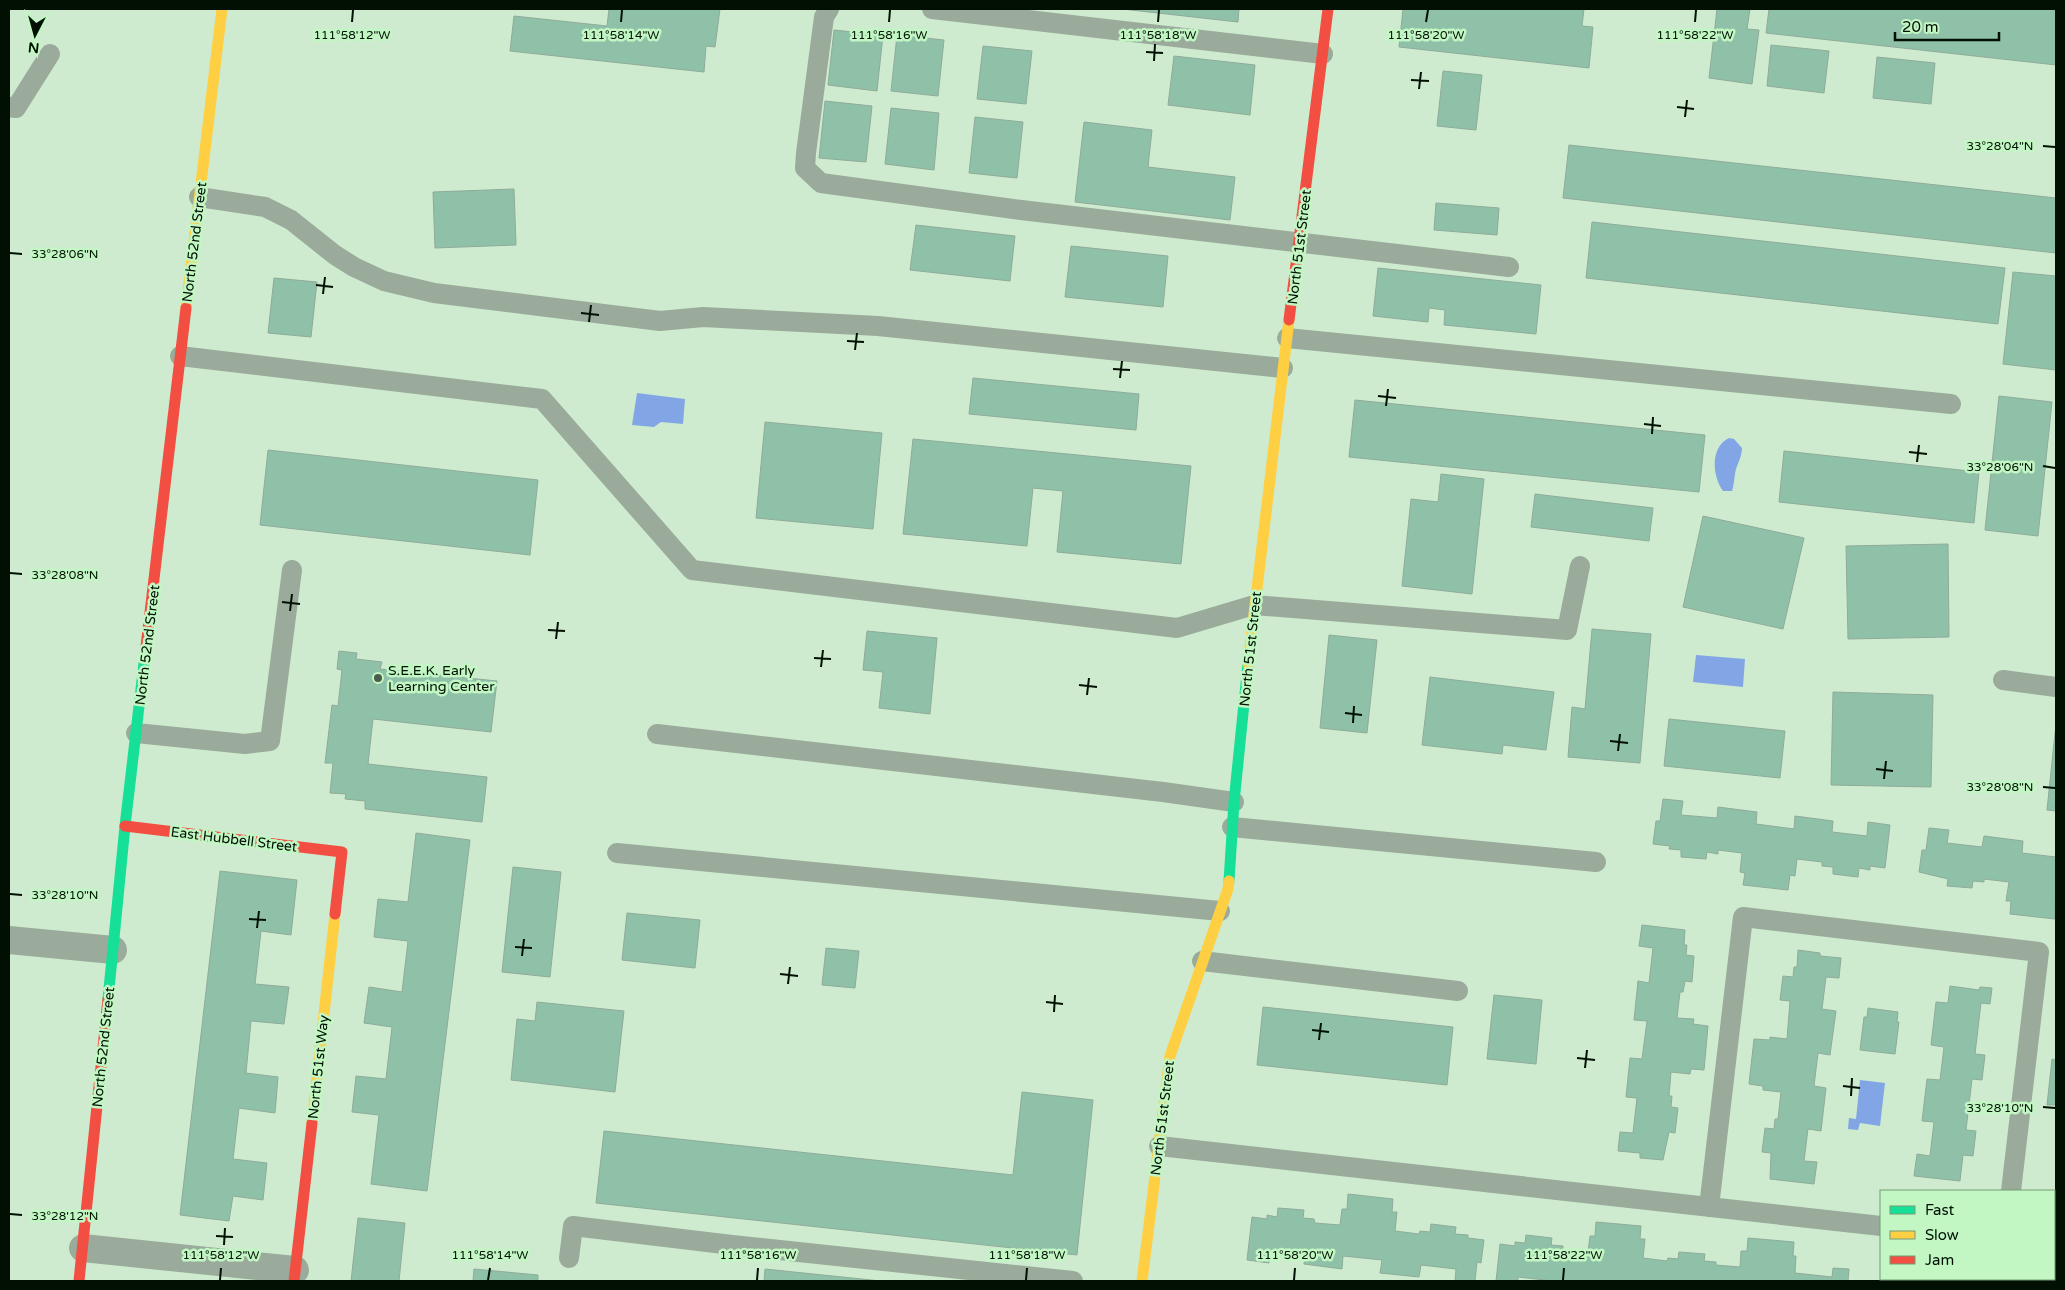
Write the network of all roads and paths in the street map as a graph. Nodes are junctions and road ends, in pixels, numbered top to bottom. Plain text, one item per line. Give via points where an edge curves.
1 (222, 9) edge
2 (829, 9) edge
3 (932, 9) edge
4 (1328, 9) edge
5 (50, 54) dead end
6 (1323, 54) junction
7 (9, 107) edge
8 (199, 197) junction
9 (1300, 243) junction
10 (1509, 267) dead end
11 (1287, 338) junction
12 (180, 356) junction
13 (1283, 368) junction
14 (1951, 404) dead end
15 (1580, 566) dead end
16 (292, 570) dead end
17 (1254, 605) junction
18 (2003, 680) dead end
19 (2056, 687) edge
20 (136, 733) junction
21 (657, 734) dead end
22 (1234, 802) junction
23 (125, 826) junction
24 (1232, 827) junction
25 (342, 852) joint
26 (617, 853) dead end
27 (1596, 862) dead end
28 (1220, 911) junction
29 (9, 940) edge
30 (113, 950) junction
31 (1202, 962) junction
32 (1458, 991) dead end
33 (1159, 1146) junction
34 (2011, 1190) edge
35 (1709, 1207) junction
36 (1880, 1226) edge
37 (83, 1248) junction
38 (569, 1258) dead end
39 (294, 1276) edge
40 (80, 1281) edge
41 (1073, 1281) edge
42 (1142, 1281) edge

1 - 8 street, North 52nd Street
2 - 9 lane via 824,17 805,168 820,182
3 - 6 lane
4 - 6 street, North 51st Street
5 - 7 lane via 16,108
6 - 9 street, North 51st Street
8 - 12 street, North 52nd Street
8 - 13 lane via 266,207 291,220 354,267 384,281 434,293 660,321 703,317 878,326
9 - 10 lane
9 - 11 street, North 51st Street
11 - 13 street, North 51st Street
11 - 14 lane
12 - 17 lane via 542,399 692,570 1177,628
12 - 20 street, North 52nd Street
13 - 17 street, North 51st Street
15 - 17 lane via 1567,630
16 - 20 lane via 270,741 245,744
17 - 22 street, North 51st Street
18 - 19 lane
20 - 23 street, North 52nd Street
21 - 22 lane
22 - 24 street, North 51st Street
23 - 25 street, East Hubbell Street
23 - 30 street, North 52nd Street
24 - 27 lane
24 - 28 street, North 51st Street via 1228,889
25 - 39 street, North 51st Way
26 - 28 lane
28 - 31 street, North 51st Street
29 - 30 street
30 - 37 street, North 52nd Street
31 - 32 lane
31 - 33 street, North 51st Street via 1170,1056
33 - 35 lane
33 - 42 street, North 51st Street
34 - 35 lane via 2040,952 1744,917
35 - 36 lane
37 - 39 street
37 - 40 street, North 52nd Street
38 - 41 lane via 573,1226

